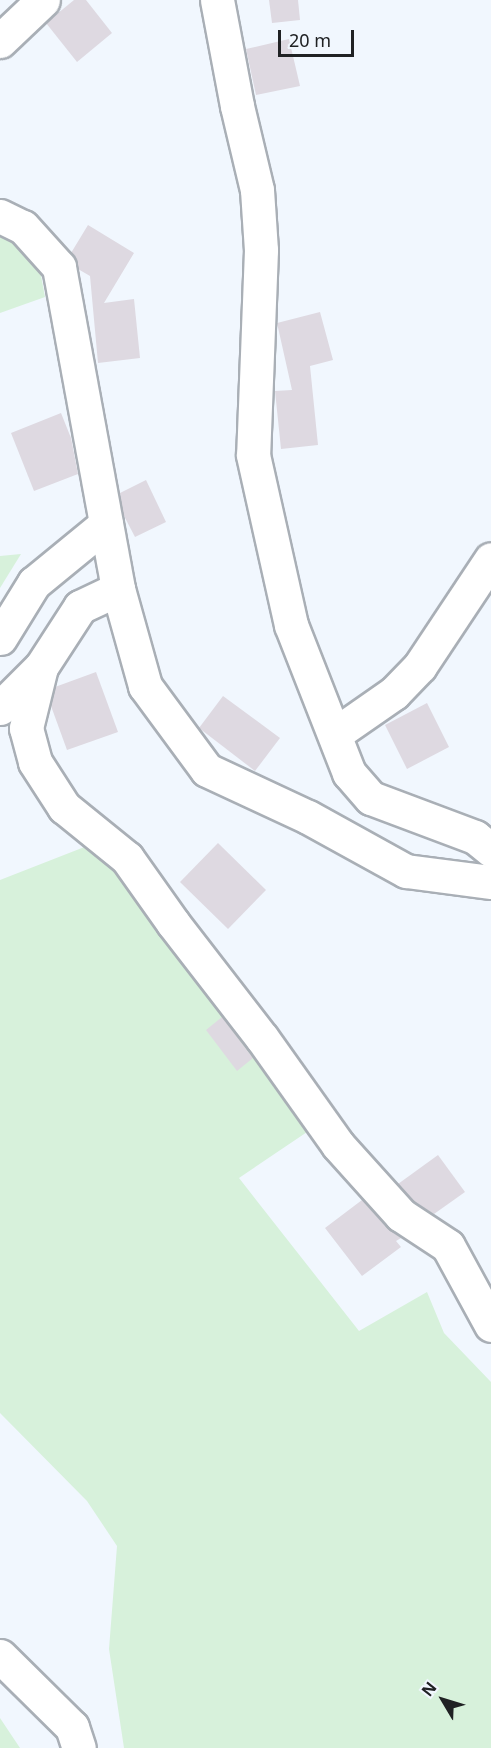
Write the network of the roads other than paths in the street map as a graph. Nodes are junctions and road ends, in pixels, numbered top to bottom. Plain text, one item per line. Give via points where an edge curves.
1 (43, 0) edge
2 (217, 0) edge
3 (0, 41) edge
4 (0, 216) edge
5 (106, 524) junction
6 (491, 559) edge
7 (118, 589) junction
8 (0, 638) edge
9 (41, 668) junction
10 (0, 708) edge
11 (335, 734) junction
12 (491, 850) edge
13 (491, 882) edge
14 (491, 1325) edge
15 (0, 1656) edge
16 (79, 1748) edge

1 - 3 street
2 - 11 street via 257,190 261,250 253,455 291,625
4 - 5 street via 23,226 59,267
5 - 7 street
5 - 8 street via 34,583
6 - 11 street via 420,666 394,693
7 - 9 street via 80,607
7 - 13 street via 145,686 207,770 308,817 406,871
9 - 10 street
9 - 14 street via 26,729 35,762 64,807 127,858 338,1145 401,1215 448,1246
11 - 12 street via 349,773 371,798 475,837
15 - 16 street via 72,1726

